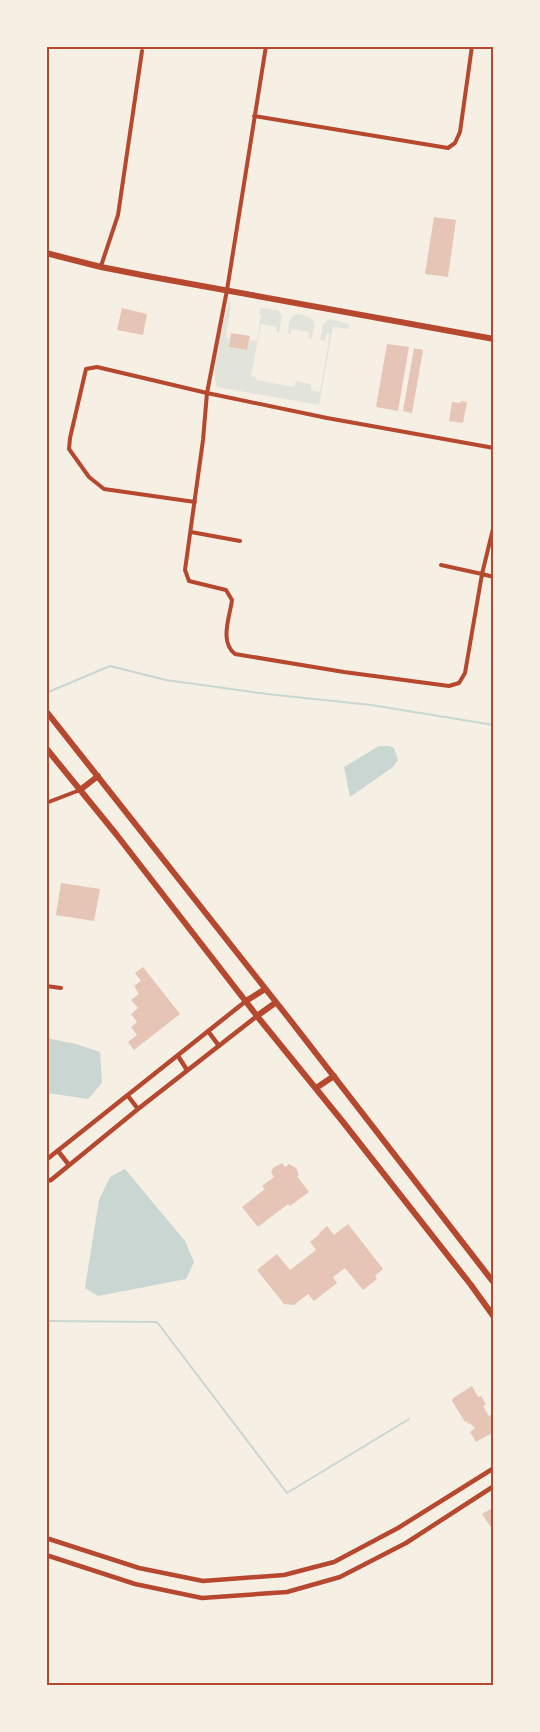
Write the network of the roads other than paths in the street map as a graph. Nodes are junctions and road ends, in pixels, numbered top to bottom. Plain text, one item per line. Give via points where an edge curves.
1 (266, 46) edge
2 (472, 46) edge
3 (142, 51) dead end
4 (254, 116) junction
5 (46, 254) edge
6 (101, 267) junction
7 (227, 290) junction
8 (494, 339) edge
9 (207, 393) junction
10 (494, 448) edge
11 (195, 502) junction
12 (493, 529) edge
13 (191, 532) junction
14 (240, 541) dead end
15 (441, 565) dead end
16 (482, 574) junction
17 (494, 577) edge
18 (47, 713) edge
19 (46, 748) edge
20 (98, 776) junction
21 (80, 790) junction
22 (46, 803) edge
23 (46, 986) edge
24 (61, 988) dead end
25 (265, 989) junction
26 (246, 1001) junction
27 (275, 1003) junction
28 (257, 1016) junction
29 (208, 1031) junction
30 (219, 1046) junction
31 (178, 1056) junction
32 (188, 1070) junction
33 (334, 1076) junction
34 (316, 1088) junction
35 (128, 1096) junction
36 (138, 1109) junction
37 (58, 1151) junction
38 (46, 1160) edge
39 (69, 1165) junction
40 (46, 1181) edge
41 (494, 1283) edge
42 (494, 1317) edge
43 (494, 1468) edge
44 (494, 1486) edge
45 (46, 1538) edge
46 (46, 1555) edge

1 - 4 street
2 - 4 street via 460,132 448,148
3 - 6 street via 118,215
4 - 7 street
5 - 6 main road
6 - 7 main road
7 - 8 main road
7 - 9 street
9 - 10 street
9 - 11 street
9 - 11 street via 97,367 86,369 70,438 69,449 89,477 104,489
11 - 13 street
12 - 16 street
13 - 14 street
13 - 16 street via 185,570 189,581 226,590 232,600 226,637 232,652 344,672 449,686 459,683 465,673
15 - 16 street
16 - 17 street
18 - 20 main road
19 - 21 main road
20 - 21 main road
20 - 25 main road
21 - 22 street
21 - 26 main road
23 - 24 street
25 - 26 main road
25 - 27 main road
26 - 28 main road
26 - 29 street
27 - 28 main road
27 - 33 main road
28 - 30 street
28 - 34 main road
29 - 30 street
29 - 31 street
30 - 32 street
31 - 32 street
31 - 35 street
32 - 36 street
33 - 34 main road
33 - 41 main road
34 - 42 main road
35 - 36 street
35 - 37 street
36 - 39 street
37 - 38 street
37 - 39 street
39 - 40 street
43 - 45 street via 398,1528 334,1562 284,1575 203,1581 139,1568
44 - 46 street via 406,1543 340,1577 287,1592 202,1598 135,1584

